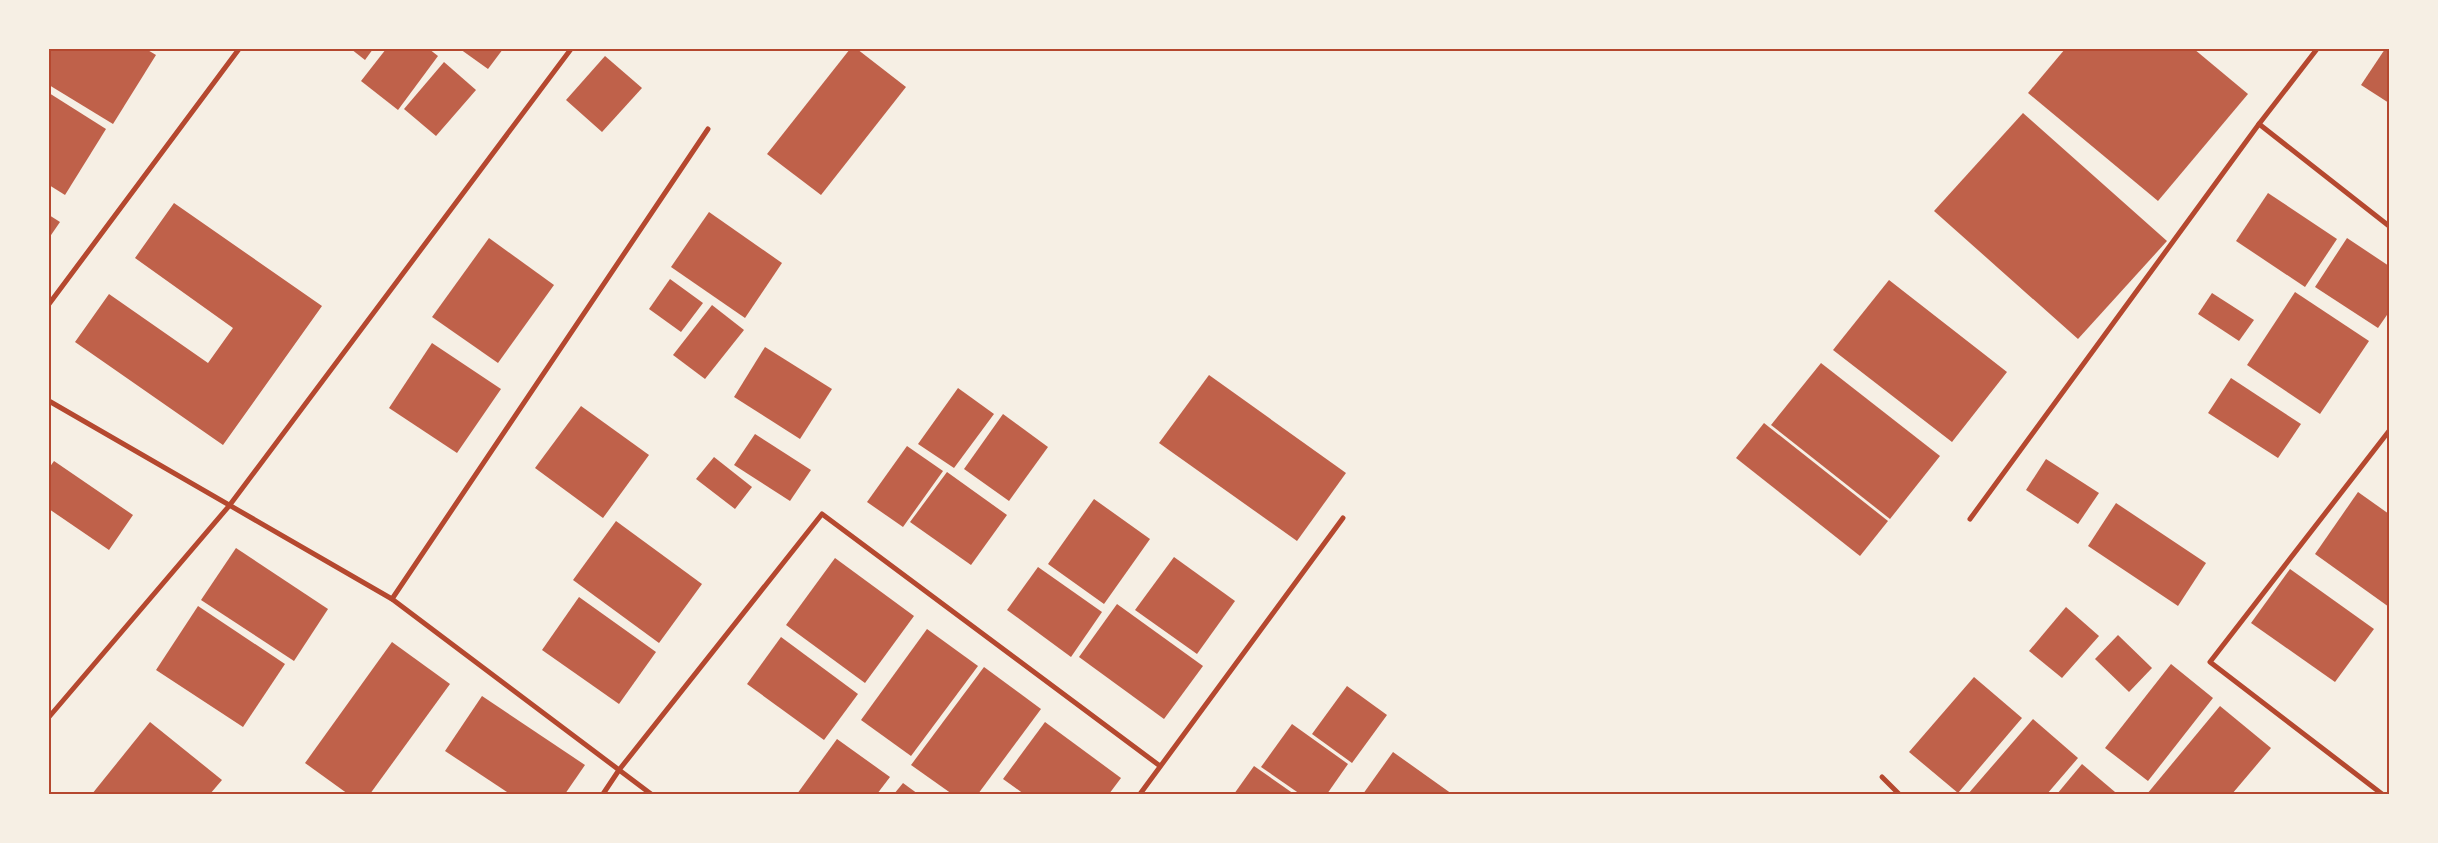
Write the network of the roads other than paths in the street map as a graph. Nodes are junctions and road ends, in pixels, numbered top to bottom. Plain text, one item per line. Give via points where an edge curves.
1 (239, 49) edge
2 (570, 49) edge
3 (2317, 49) edge
4 (2258, 124) junction
5 (708, 129) dead end
6 (2389, 226) edge
7 (49, 304) edge
8 (49, 401) edge
9 (2389, 432) edge
10 (229, 506) junction
11 (1343, 518) dead end
12 (1970, 519) dead end
13 (392, 599) junction
14 (49, 717) edge
15 (1160, 766) junction
16 (620, 770) junction
17 (1882, 777) dead end
18 (603, 794) edge
19 (651, 794) edge
20 (1140, 794) edge
21 (1899, 794) edge
22 (2382, 794) edge

1 - 7 street
2 - 10 street
3 - 4 street
4 - 6 street
4 - 12 street
5 - 13 street
8 - 10 street
9 - 22 street via 2210,662
10 - 13 street
10 - 14 street
11 - 15 street
13 - 16 street
15 - 16 street via 822,514
15 - 20 street
16 - 18 street
16 - 19 street
17 - 21 street

